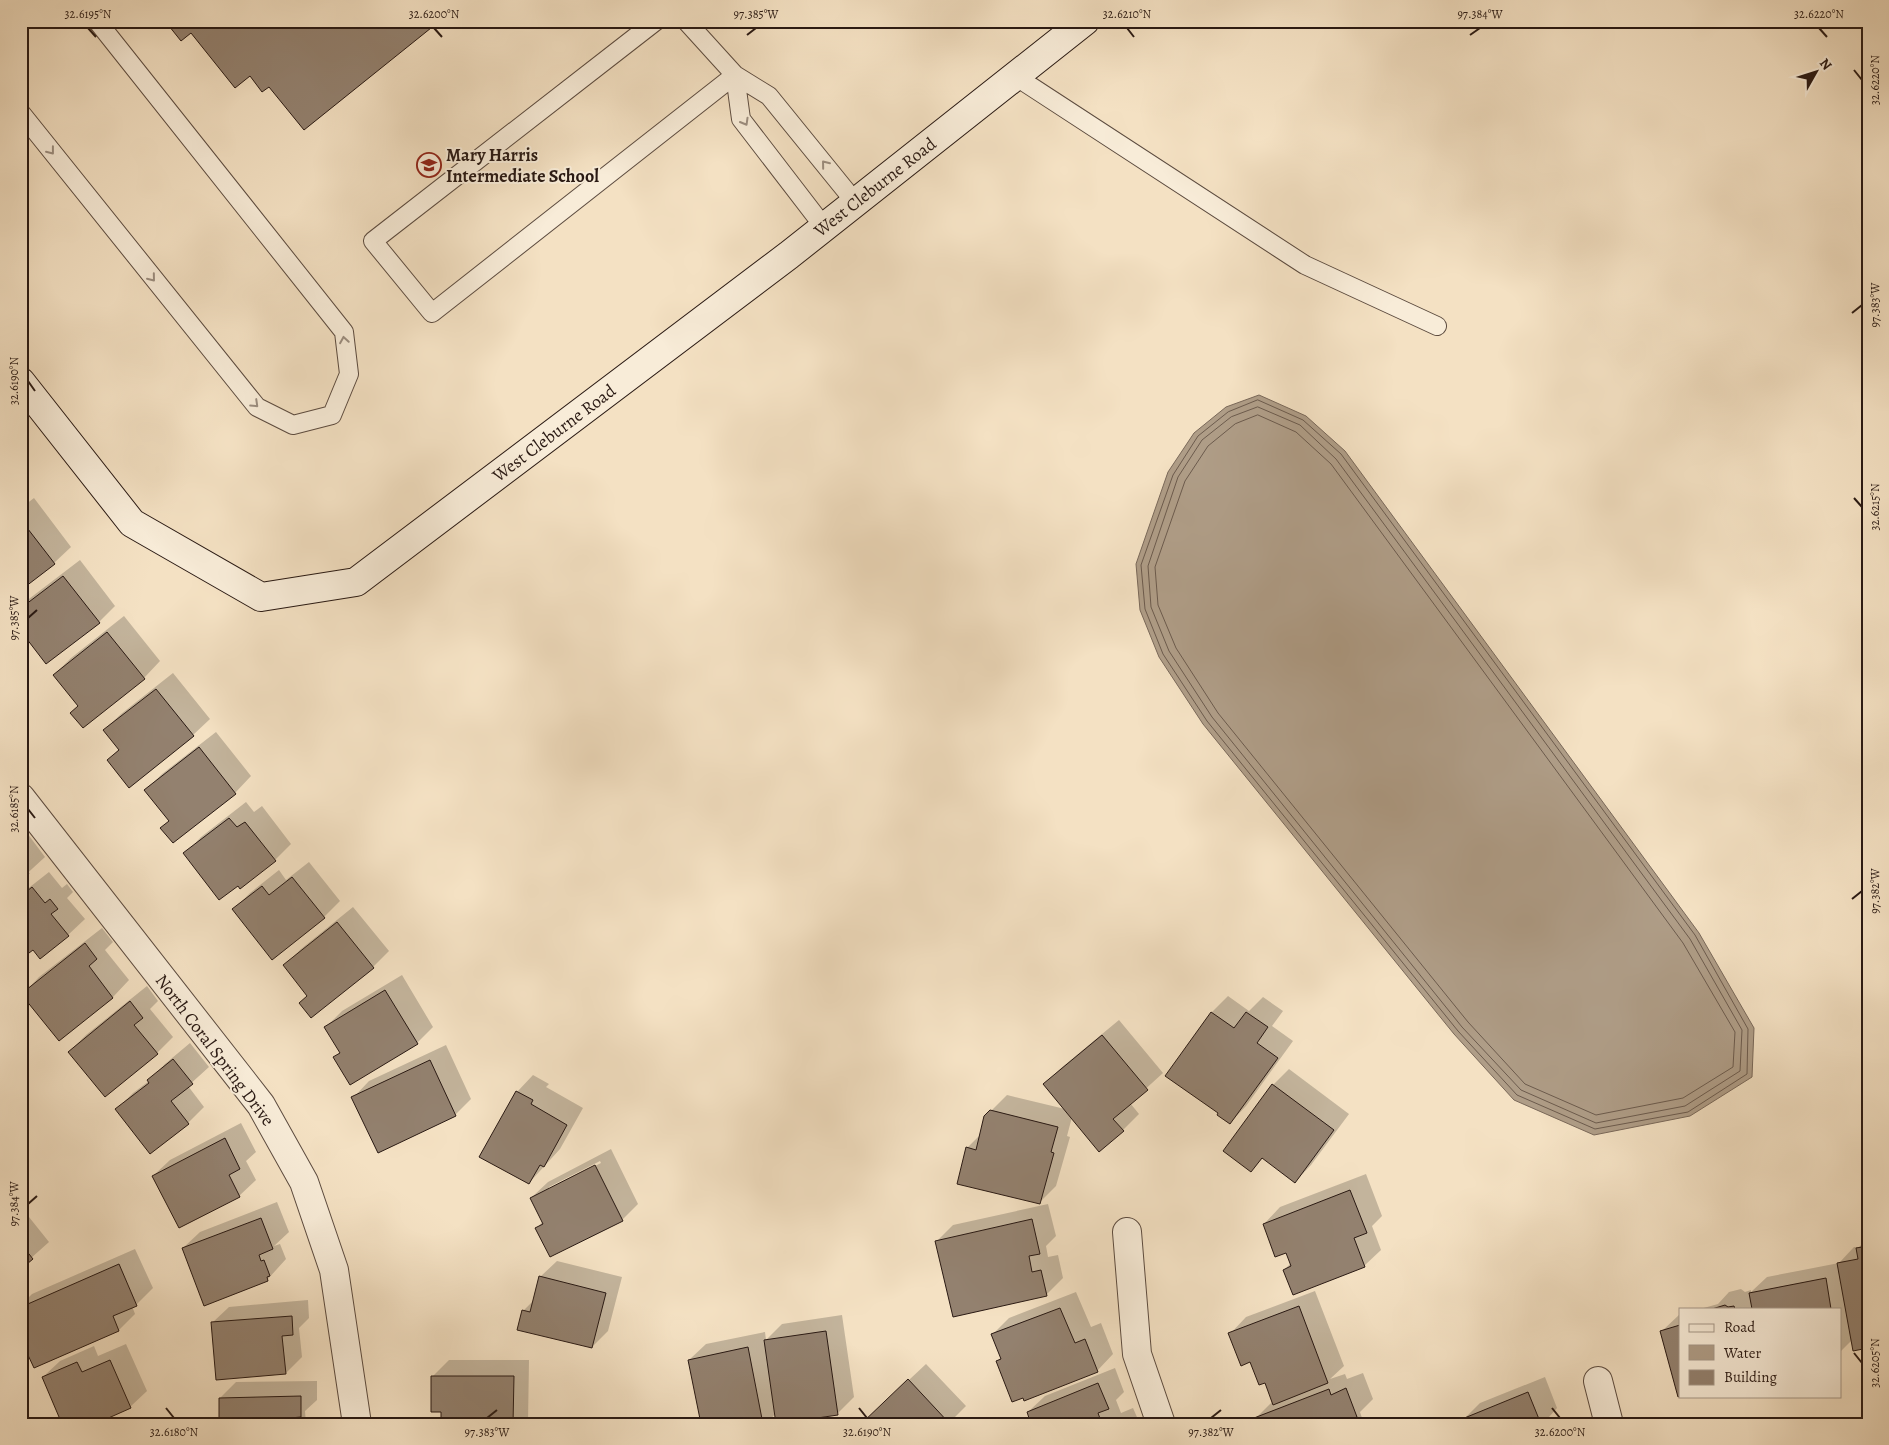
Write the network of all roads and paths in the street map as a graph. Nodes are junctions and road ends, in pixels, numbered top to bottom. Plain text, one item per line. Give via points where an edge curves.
1 (97, 21) edge
2 (656, 21) edge
3 (686, 21) edge
4 (1085, 21) edge
5 (735, 75) junction
6 (1015, 76) junction
7 (21, 113) edge
8 (855, 202) junction
9 (824, 227) junction
10 (1437, 326) dead end
11 (21, 382) edge
12 (21, 798) edge
13 (1127, 1232) dead end
14 (1598, 1381) dead end
15 (357, 1424) edge
16 (1161, 1424) edge
17 (1609, 1424) edge

7 -> 1 lane via 257,407 293,425 332,414 349,374 344,332
2 - 5 lane via 373,240 432,313
3 - 5 lane
4 - 6 street, West Cleburne Road
8 -> 5 lane via 769,96
5 -> 9 lane via 741,120
6 - 8 street, West Cleburne Road
6 - 10 lane via 1305,264
8 - 9 street, West Cleburne Road
9 - 11 street, West Cleburne Road via 356,582 261,597 132,523
12 - 15 street, North Coral Spring Drive via 261,1105 304,1182 334,1270
13 - 16 street via 1137,1354
14 - 17 street

